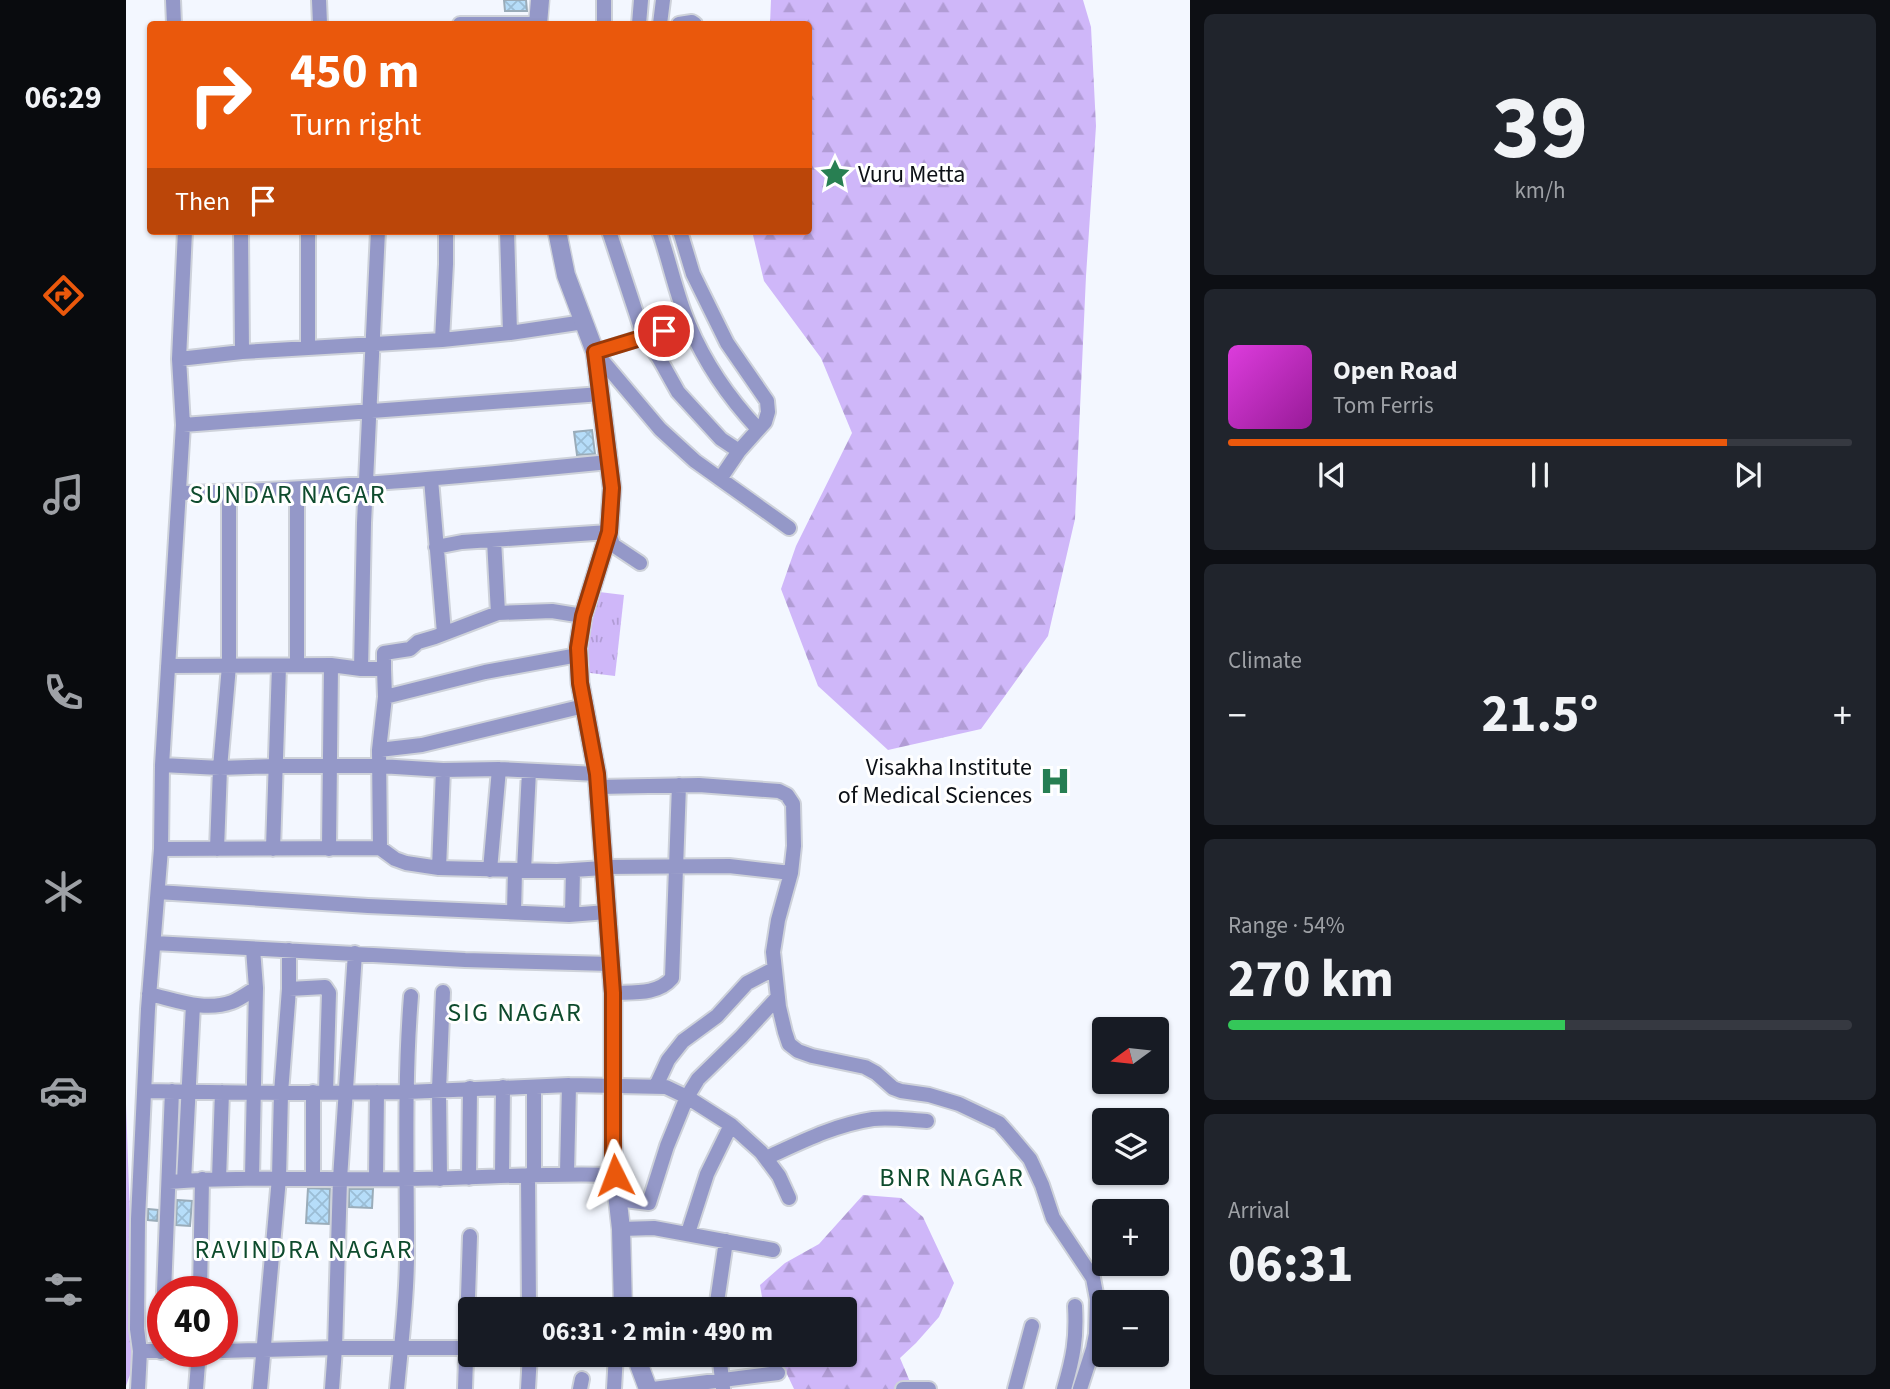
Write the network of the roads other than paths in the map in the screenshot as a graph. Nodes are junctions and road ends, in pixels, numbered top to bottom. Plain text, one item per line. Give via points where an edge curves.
1 (173, 0) edge
2 (319, 0) edge
3 (540, 0) edge
4 (604, 0) edge
5 (641, 0) edge
6 (663, 0) edge
7 (174, 21) edge
8 (320, 21) edge
9 (538, 21) edge
10 (604, 21) edge
11 (639, 21) edge
12 (660, 21) edge
13 (186, 235) edge
14 (241, 235) edge
15 (308, 235) edge
16 (378, 235) edge
17 (446, 235) edge
18 (508, 235) edge
19 (557, 235) edge
20 (610, 235) edge
21 (661, 235) edge
22 (681, 235) edge
23 (584, 322) junction
24 (688, 323) junction
25 (510, 333) junction
26 (644, 337) junction
27 (442, 340) junction
28 (374, 345) junction
29 (308, 348) junction
30 (242, 352) junction
31 (595, 352) junction
32 (179, 359) junction
33 (601, 394) junction
34 (369, 412) junction
35 (183, 425) junction
36 (758, 429) junction
37 (739, 451) junction
38 (609, 462) junction
39 (431, 479) junction
40 (720, 479) junction
41 (366, 483) junction
42 (297, 489) junction
43 (229, 492) junction
44 (179, 493) junction
45 (789, 528) dead end
46 (609, 532) junction
47 (494, 540) junction
48 (436, 547) junction
49 (640, 563) dead end
50 (498, 613) junction
51 (583, 616) junction
52 (444, 633) junction
53 (578, 654) junction
54 (331, 665) junction
55 (168, 666) junction
56 (229, 666) junction
57 (279, 666) junction
58 (297, 666) junction
59 (361, 669) junction
60 (384, 669) junction
61 (385, 696) junction
62 (584, 706) junction
63 (379, 750) junction
64 (162, 765) junction
65 (329, 765) junction
66 (276, 766) junction
67 (380, 766) junction
68 (220, 768) junction
69 (499, 769) junction
70 (443, 770) junction
71 (529, 771) junction
72 (598, 780) junction
73 (679, 785) junction
74 (380, 848) junction
75 (161, 849) junction
76 (217, 849) junction
77 (273, 849) junction
78 (329, 849) junction
79 (677, 866) junction
80 (439, 868) junction
81 (604, 868) junction
82 (490, 870) junction
83 (519, 870) junction
84 (573, 870) junction
85 (791, 873) junction
86 (158, 892) junction
87 (514, 912) junction
88 (607, 912) junction
89 (572, 915) junction
90 (153, 943) junction
91 (253, 949) junction
92 (289, 950) junction
93 (355, 953) junction
94 (611, 964) junction
95 (774, 969) junction
96 (256, 988) junction
97 (289, 989) junction
98 (443, 992) dead end
99 (613, 993) junction
100 (149, 994) junction
101 (411, 996) dead end
102 (778, 997) junction
103 (193, 1004) junction
104 (569, 1085) junction
105 (613, 1086) junction
106 (656, 1086) junction
107 (503, 1087) junction
108 (534, 1087) junction
109 (470, 1088) junction
110 (439, 1090) junction
111 (144, 1091) junction
112 (172, 1091) junction
113 (346, 1091) junction
114 (407, 1091) junction
115 (188, 1092) junction
116 (222, 1092) junction
117 (320, 1092) junction
118 (377, 1092) junction
119 (254, 1093) junction
120 (281, 1093) junction
121 (687, 1097) junction
122 (927, 1121) dead end
123 (731, 1125) junction
124 (766, 1158) junction
125 (567, 1173) junction
126 (531, 1175) junction
127 (615, 1175) junction
128 (502, 1176) junction
129 (252, 1178) junction
130 (279, 1178) junction
131 (313, 1178) junction
132 (469, 1178) junction
133 (202, 1179) junction
134 (219, 1179) junction
135 (340, 1179) junction
136 (406, 1179) junction
137 (440, 1179) junction
138 (376, 1180) junction
139 (176, 1181) junction
140 (789, 1198) dead end
141 (617, 1199) junction
142 (621, 1229) junction
143 (688, 1233) junction
144 (470, 1236) dead end
145 (726, 1241) junction
146 (774, 1250) dead end
147 (166, 1276) edge
148 (200, 1276) edge
149 (469, 1297) edge
150 (529, 1297) edge
151 (623, 1297) edge
152 (718, 1297) edge
153 (1075, 1306) dead end
154 (1032, 1326) dead end
155 (335, 1348) junction
156 (402, 1348) junction
157 (458, 1348) edge
158 (140, 1351) junction
159 (147, 1351) edge
160 (238, 1351) edge
161 (264, 1351) junction
162 (198, 1367) edge
163 (468, 1367) edge
164 (529, 1367) edge
165 (615, 1367) edge
166 (640, 1367) edge
167 (720, 1367) edge
168 (778, 1373) dead end
169 (722, 1385) edge
170 (138, 1389) edge
171 (196, 1389) edge
172 (260, 1389) edge
173 (332, 1389) edge
174 (397, 1389) edge
175 (466, 1389) edge
176 (528, 1389) edge
177 (614, 1389) edge
178 (648, 1389) edge
179 (653, 1389) edge
180 (903, 1389) edge
181 (929, 1389) edge
182 (1015, 1389) edge
183 (1064, 1389) edge
184 (1080, 1389) edge

1 - 7 street
2 - 8 street
3 - 9 street
4 - 10 street
5 - 11 street
6 - 12 street
13 - 32 street
14 - 30 street
15 - 29 street
16 - 28 street
17 - 27 street
18 - 25 street
19 - 23 street
20 - 26 street
21 - 24 street
22 - 36 street via 694,274 727,343 767,401 765,422
23 - 25 street
23 - 31 street
24 - 26 street
24 - 36 street via 721,382
25 - 27 street
26 - 31 street
26 - 37 street via 685,400 721,439
27 - 28 street
28 - 29 street
28 - 34 street
29 - 30 street
30 - 32 street
31 - 33 street
31 - 40 street via 660,429
32 - 35 street
33 - 34 street
33 - 38 street
34 - 35 street
34 - 41 street
35 - 44 street
36 - 37 street
37 - 40 street
38 - 39 street
38 - 46 street
39 - 41 street
39 - 48 street
40 - 45 street
41 - 42 street
41 - 59 street
42 - 43 street
42 - 58 street
43 - 44 street
43 - 56 street
44 - 55 street
46 - 47 street
46 - 49 street via 613,545
46 - 51 street
47 - 48 street
47 - 50 street
48 - 52 street
50 - 51 street via 552,611
50 - 52 street
51 - 53 street
52 - 60 street via 410,649 384,653
53 - 61 street
53 - 62 street
54 - 58 street
54 - 59 street
54 - 65 street
55 - 56 street
55 - 64 street
56 - 57 street
56 - 68 street
57 - 58 street
57 - 66 street
59 - 60 street
60 - 61 street
61 - 63 street
62 - 63 street via 422,745
62 - 72 street
63 - 67 street
64 - 68 street
64 - 75 street
65 - 66 street
65 - 67 street
65 - 78 street
66 - 68 street
66 - 77 street
67 - 70 street
67 - 74 street
68 - 76 street
69 - 70 street
69 - 71 street
69 - 82 street
70 - 80 street
71 - 72 street
71 - 83 street
72 - 73 street
72 - 81 street
73 - 79 street
73 - 85 street via 787,795 793,804
74 - 78 street
74 - 80 street via 406,863
75 - 76 street
75 - 86 street
76 - 77 street
77 - 78 street
79 - 81 street
79 - 85 street
79 - 99 street via 672,978 657,989
80 - 82 street
81 - 84 street
81 - 88 street
82 - 83 street
83 - 84 street
83 - 87 street
84 - 89 street
85 - 95 street via 772,952
86 - 87 street
86 - 90 street
87 - 89 street
88 - 89 street
88 - 94 street
90 - 91 street
90 - 100 street
91 - 92 street
91 - 96 street
92 - 93 street
92 - 97 street
93 - 94 street
93 - 113 street
94 - 99 street
95 - 102 street
95 - 106 street via 747,983 718,1016 683,1041
96 - 103 street via 223,1004
96 - 119 street
97 - 117 street via 325,987 329,993
97 - 120 street
98 - 110 street
99 - 105 street
100 - 103 street
100 - 111 street
101 - 114 street
102 - 121 street via 698,1079
102 - 184 street via 793,1048 865,1067 893,1088 959,1104 986,1116 999,1123 1030,1159 1053,1218 1093,1278 1096,1334
103 - 115 street
104 - 105 street
104 - 108 street
104 - 125 street
105 - 106 street
105 - 127 street
106 - 121 street
107 - 108 street
107 - 109 street
107 - 128 street
108 - 126 street
109 - 110 street
109 - 132 street
110 - 114 street
110 - 137 street
111 - 112 street
111 - 158 street via 138,1219
112 - 115 street
112 - 139 street
113 - 117 street
113 - 118 street
113 - 135 street
114 - 118 street
114 - 136 street
115 - 116 street
115 - 139 street
116 - 119 street
116 - 134 street
117 - 120 street
117 - 131 street
118 - 138 street
119 - 120 street
119 - 129 street
120 - 130 street
121 - 123 street
121 - 141 street via 649,1203
122 - 124 street via 873,1119 837,1127
123 - 124 street
123 - 143 street via 707,1174
124 - 140 street
125 - 126 street
125 - 127 street
126 - 128 street
126 - 150 street
127 - 141 street
128 - 132 street
129 - 130 street
129 - 134 street
130 - 131 street
130 - 161 street
131 - 135 street
132 - 137 street
133 - 134 street
133 - 139 street
133 - 148 street
135 - 138 street
135 - 155 street
136 - 137 street
136 - 138 street
136 - 156 street
139 - 147 street
141 - 142 street
142 - 143 street
142 - 151 street
143 - 145 street
144 - 149 street
145 - 146 street
145 - 152 street
153 - 183 street via 1074,1356
154 - 182 street
155 - 156 street
155 - 161 street
155 - 173 street
156 - 157 street
156 - 174 street
158 - 159 street
158 - 170 street
160 - 161 street
161 - 172 street
162 - 171 street
163 - 175 street
164 - 176 street
165 - 177 street
166 - 178 street
167 - 169 street
168 - 169 street
169 - 179 street
180 - 181 street

